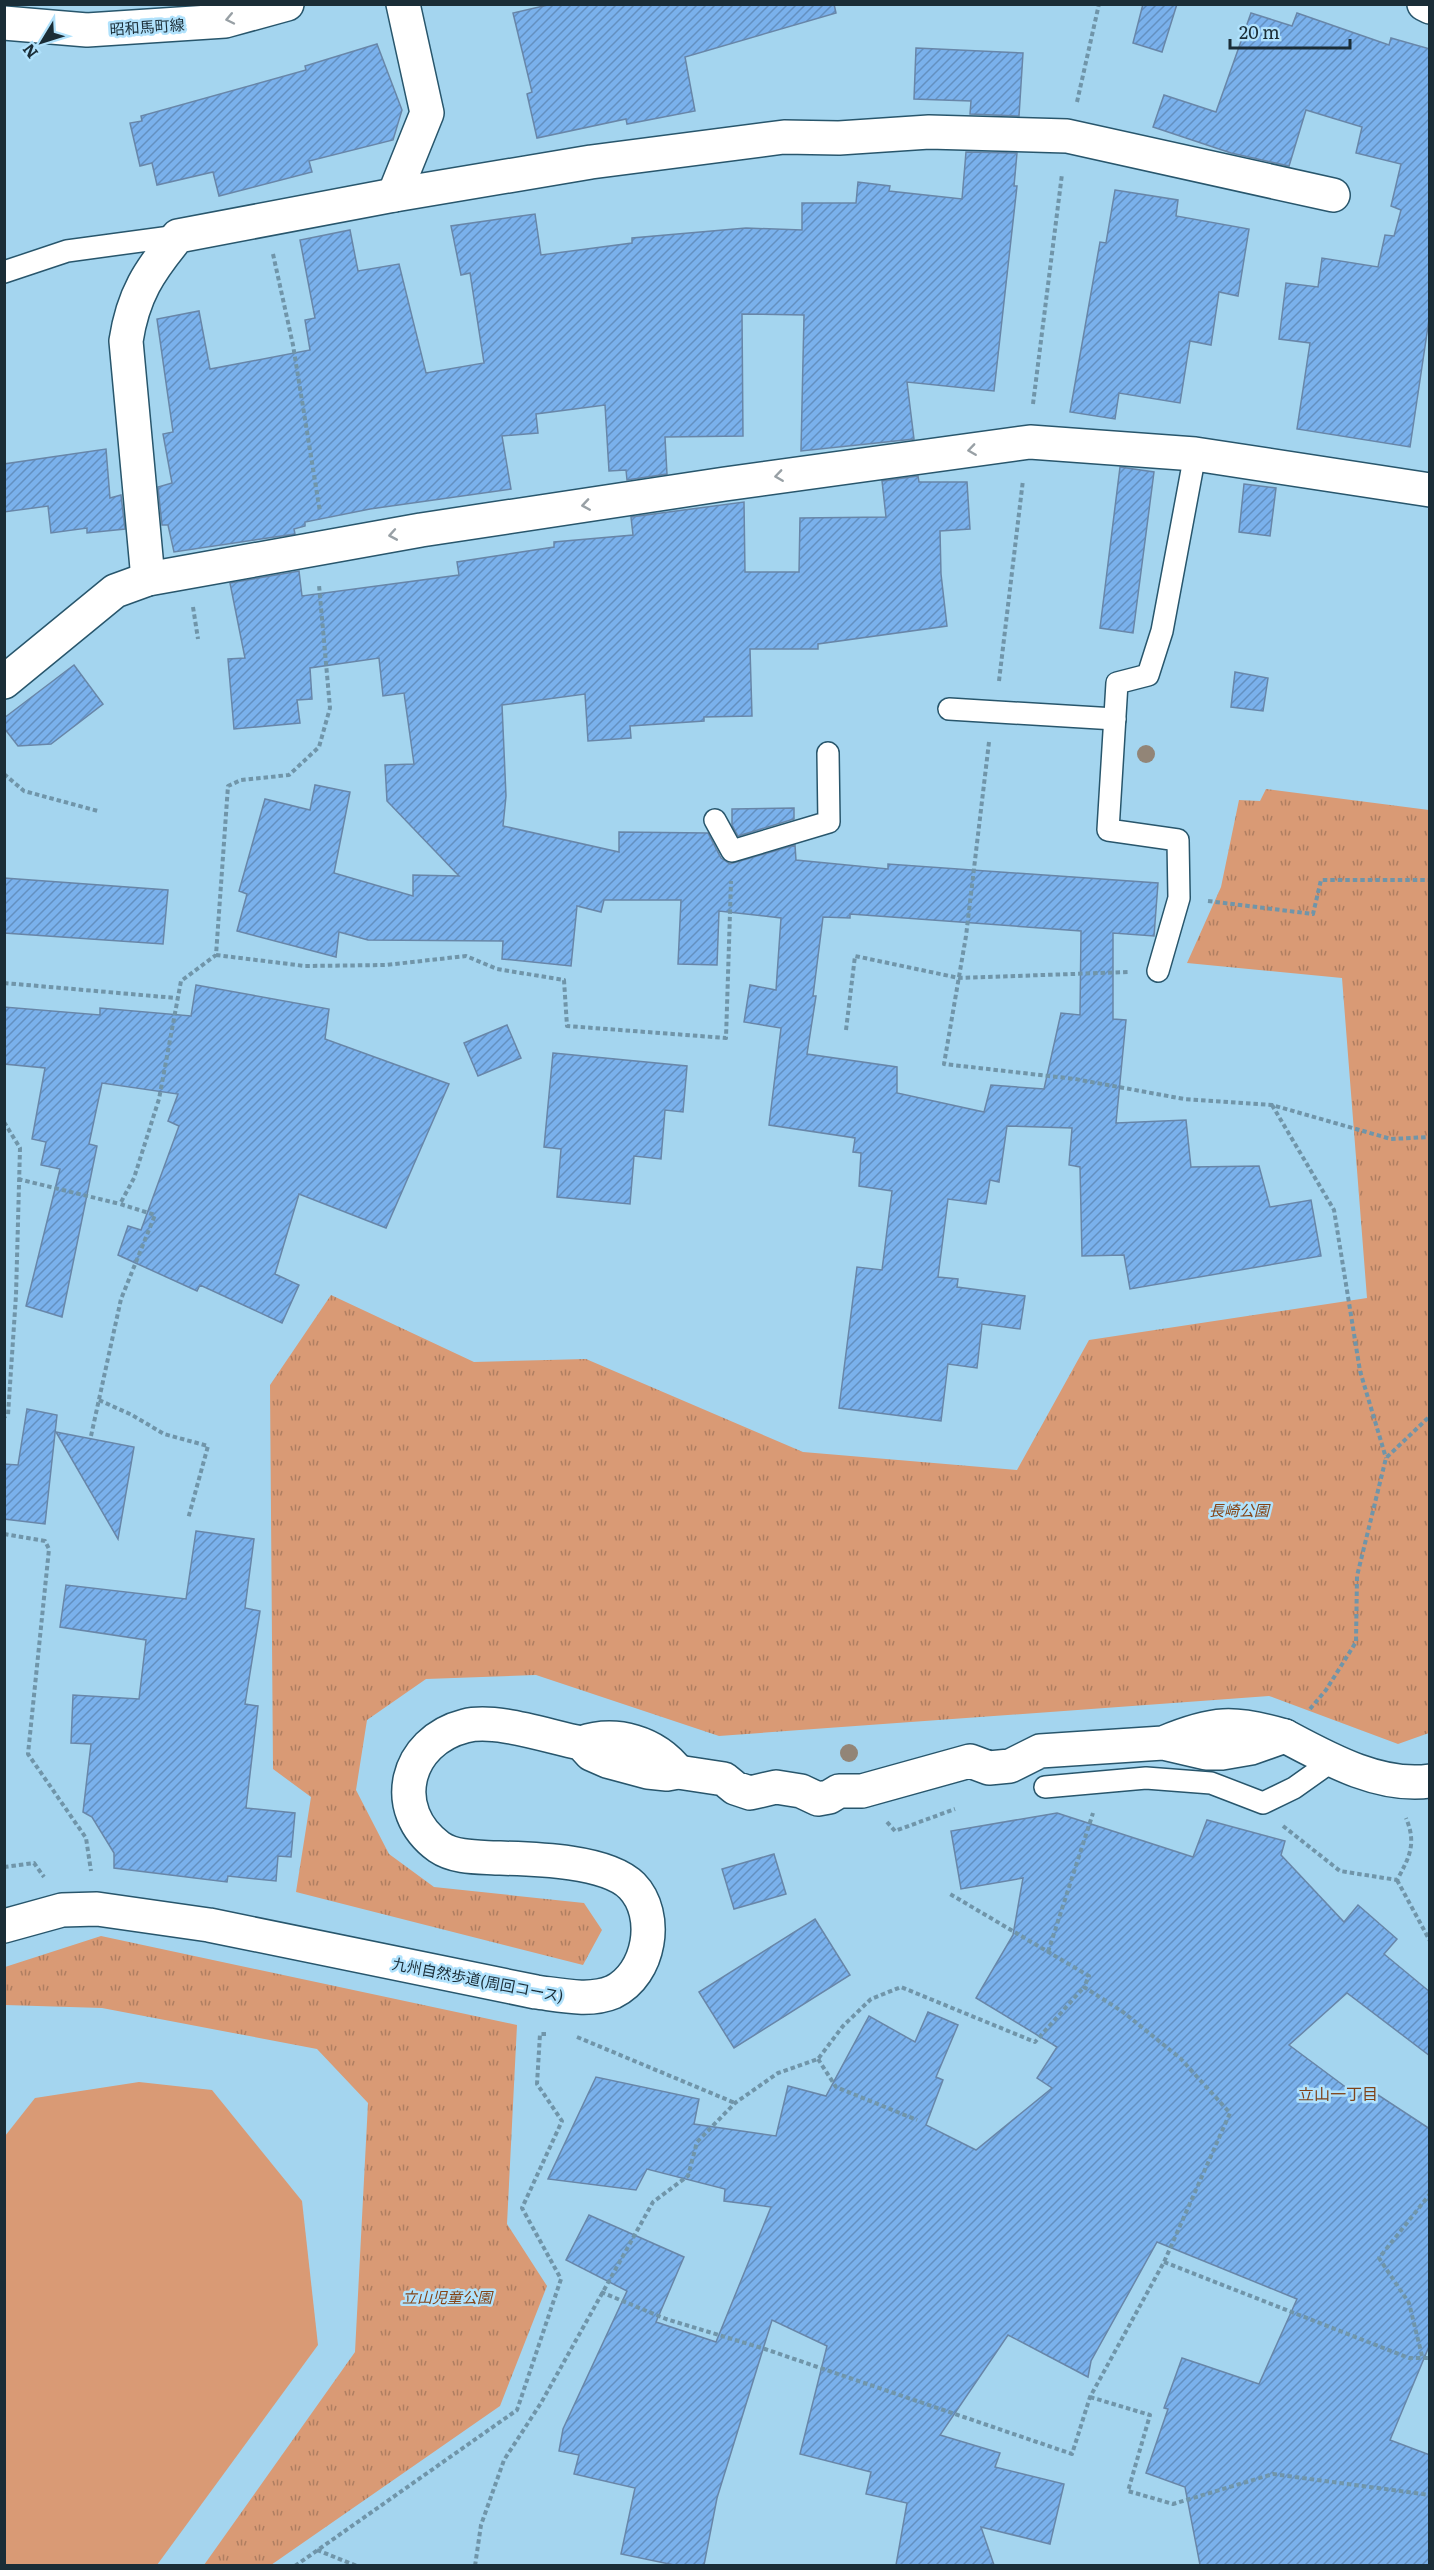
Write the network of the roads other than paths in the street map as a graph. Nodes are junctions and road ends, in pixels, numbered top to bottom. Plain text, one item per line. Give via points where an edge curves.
1 (287, 4) edge
2 (403, 4) edge
3 (1424, 4) edge
4 (1430, 7) edge
5 (4, 23) edge
6 (394, 195) junction
7 (1333, 195) dead end
8 (178, 236) junction
9 (4, 272) edge
10 (1195, 454) junction
11 (1430, 490) edge
12 (148, 579) junction
13 (4, 682) edge
14 (949, 709) dead end
15 (1115, 719) junction
16 (828, 753) dead end
17 (715, 820) dead end
18 (1158, 971) road end
19 (1332, 1761) junction
20 (1430, 1781) edge
21 (1045, 1787) dead end
22 (4, 1926) edge

1 -> 5 main road, 昭和馬町線 via 225,21 87,30
2 - 6 main road via 427,113
3 - 4 main road
6 - 7 main road via 690,148 784,137 929,132 1067,136
6 - 8 main road
8 - 9 lane via 67,251
8 - 12 main road via 140,288 130,311 126,341
10 - 11 main road
10 -> 12 main road via 1030,442 421,530
10 - 15 lane via 1162,631 1148,675 1117,683
12 - 13 main road via 115,591
14 - 15 lane
15 - 18 lane via 1108,830 1178,840 1179,898
16 - 17 lane via 829,822 732,851
19 - 20 main road via 1389,1779
19 - 21 lane via 1294,1788 1263,1803 1211,1783 1146,1778
19 - 22 main road, 九州自然歩道(周回コース) via 1286,1736 1222,1753 1163,1743 1040,1751 1010,1766 989,1768 970,1761 818,1799 788,1789 750,1793 724,1779 627,1767 591,1754 581,1743 492,1725 465,1726 429,1745 417,1759 407,1800 418,1826 440,1848 472,1857 569,1862 630,1884 649,1915 650,1933 635,1970 613,1992 574,1997 536,1992 209,1925 97,1908 62,1910

